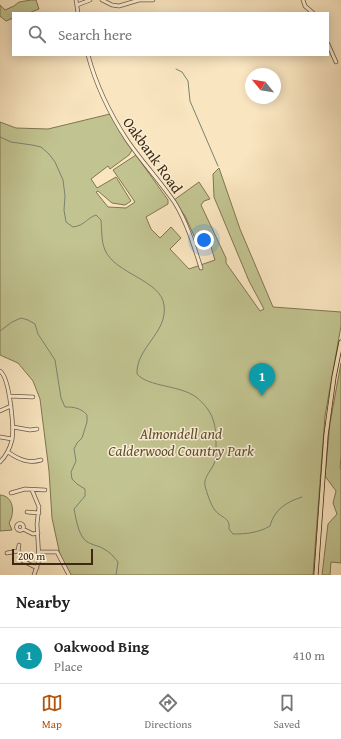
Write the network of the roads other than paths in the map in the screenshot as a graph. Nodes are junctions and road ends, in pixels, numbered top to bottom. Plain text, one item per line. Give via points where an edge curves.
1 (76, 0) edge
2 (90, 0) edge
3 (102, 0) edge
4 (139, 0) edge
5 (153, 0) edge
6 (303, 0) edge
7 (76, 5) junction
8 (78, 12) edge
9 (312, 12) edge
10 (329, 46) edge
11 (88, 56) edge
12 (336, 62) dead end
13 (201, 268) dead end
14 (341, 342) edge
15 (0, 371) edge
16 (9, 396) junction
17 (30, 396) dead end
18 (10, 406) junction
19 (0, 411) edge
20 (13, 428) junction
21 (37, 429) dead end
22 (0, 437) edge
23 (12, 439) junction
24 (8, 452) junction
25 (41, 460) dead end
26 (0, 462) edge
27 (32, 490) junction
28 (45, 490) dead end
29 (11, 493) dead end
30 (27, 512) dead end
31 (39, 513) junction
32 (23, 529) dead end
33 (38, 534) junction
34 (19, 545) dead end
35 (18, 551) junction
36 (40, 552) junction
37 (6, 553) dead end
38 (37, 568) junction
39 (34, 575) edge
40 (69, 575) edge
41 (316, 575) edge

1 - 7 street
2 - 7 street
3 - 4 street via 119,6
4 - 5 street
6 - 9 street
7 - 8 street
10 - 12 street
11 - 13 street, Oakbank Road via 96,82 113,117 184,220
14 - 41 main road via 326,428
15 - 16 street via 7,381
16 - 17 street
16 - 18 street
18 - 19 street
18 - 20 street
20 - 21 street
20 - 23 street
22 - 23 street
23 - 24 street
24 - 25 street via 28,462
24 - 26 street
27 - 28 street
27 - 29 street
27 - 31 street
30 - 31 street
31 - 33 street
32 - 33 street
33 - 36 street
34 - 35 street
35 - 37 street
35 - 38 street via 23,561
36 - 38 street
36 - 40 street via 57,552
38 - 39 street

